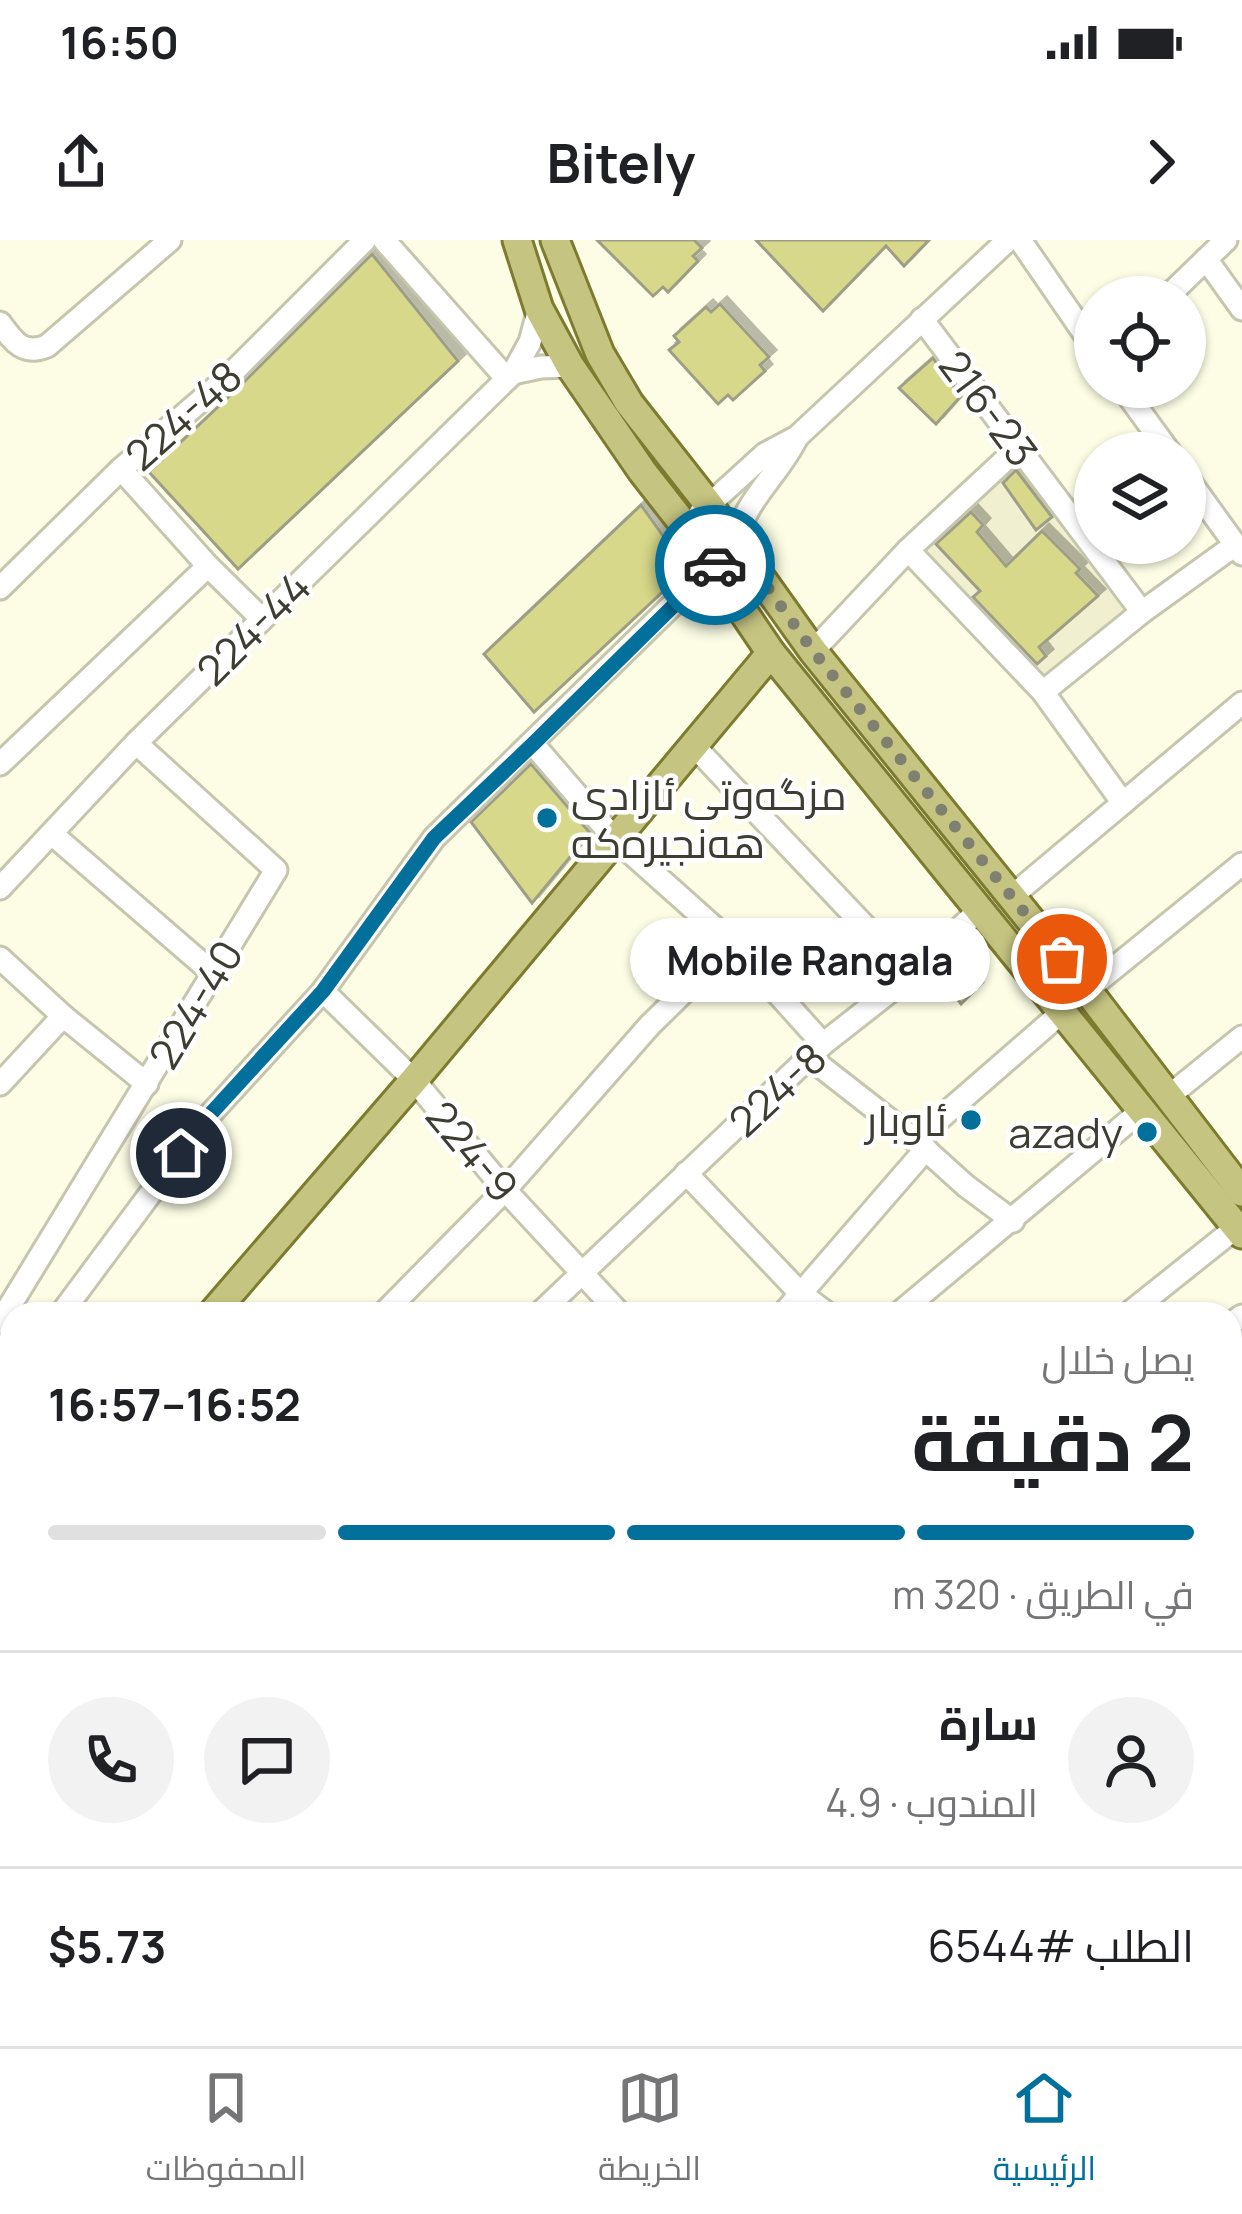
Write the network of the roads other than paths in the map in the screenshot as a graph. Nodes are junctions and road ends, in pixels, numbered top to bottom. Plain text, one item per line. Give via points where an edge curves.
1 (170, 240) edge
2 (365, 240) edge
3 (384, 240) edge
4 (517, 240) edge
5 (555, 240) edge
6 (1009, 240) edge
7 (1020, 240) edge
8 (1226, 240) edge
9 (1206, 259) junction
10 (1189, 276) edge
11 (539, 309) junction
12 (1242, 309) edge
13 (1074, 318) edge
14 (922, 320) junction
15 (0, 323) edge
16 (570, 366) junction
17 (510, 376) junction
18 (797, 437) junction
19 (1018, 448) junction
20 (121, 469) junction
21 (1206, 504) edge
22 (709, 505) junction
23 (685, 526) junction
24 (736, 543) junction
25 (1239, 549) edge
26 (908, 550) junction
27 (208, 566) junction
28 (712, 567) junction
29 (0, 588) edge
30 (1142, 612) junction
31 (262, 619) junction
32 (813, 651) junction
33 (771, 652) junction
34 (1042, 692) junction
35 (1242, 704) edge
36 (136, 743) junction
37 (533, 744) junction
38 (693, 745) junction
39 (0, 764) edge
40 (1123, 803) junction
41 (52, 834) junction
42 (614, 838) junction
43 (1242, 864) edge
44 (0, 888) edge
45 (1011, 897) junction
46 (979, 910) junction
47 (733, 944) junction
48 (0, 958) edge
49 (214, 974) junction
50 (911, 975) junction
51 (1088, 990) junction
52 (323, 991) junction
53 (1061, 1013) junction
54 (63, 1016) junction
55 (1242, 1037) edge
56 (817, 1051) junction
57 (414, 1080) junction
58 (0, 1084) edge
59 (147, 1084) junction
60 (1169, 1096) junction
61 (1142, 1110) junction
62 (921, 1144) junction
63 (686, 1173) junction
64 (505, 1190) junction
65 (1242, 1192) edge
66 (1013, 1221) junction
67 (1240, 1228) edge
68 (580, 1273) junction
69 (801, 1294) junction
70 (12, 1302) edge
71 (70, 1302) edge
72 (222, 1302) edge
73 (395, 1302) edge
74 (551, 1302) edge
75 (608, 1302) edge
76 (794, 1302) edge
77 (812, 1302) edge
78 (913, 1302) edge
79 (1144, 1302) edge

1 - 15 street via 39,350 22,348
2 - 20 street, 224-48 via 227,378
3 - 17 street
4 - 11 main road
5 - 22 main road via 600,354
6 - 14 street
7 - 13 street
8 - 9 street
9 - 10 street
9 - 12 street
11 - 16 main road
11 - 17 street, 224-44
14 - 18 street
14 - 19 street, 216-23
16 - 17 street
16 - 23 main road
17 - 31 street, 224-44
18 - 22 street via 765,454
18 - 24 street via 748,509
19 - 26 street
19 - 30 street, 216-23
20 - 27 street
20 - 29 street, 224-48
21 - 25 street
22 - 23 street
22 - 24 main road
23 - 28 main road
24 - 28 street
24 - 32 main road
25 - 30 street
26 - 32 street
26 - 34 street
27 - 31 street
27 - 39 street
28 - 33 main road
28 - 37 street
30 - 34 street
31 - 36 street, 224-44
32 - 45 main road
33 - 38 main road
33 - 46 main road
34 - 40 street
35 - 40 street
36 - 41 street, 224-44
36 - 49 street, 224-40 via 276,870
37 - 42 street
37 - 52 street via 434,838
38 - 42 main road
38 - 50 street
40 - 45 street
41 - 44 street, 224-44
41 - 49 street
42 - 47 street
42 - 57 main road
43 - 51 street
45 - 51 main road
46 - 50 street, 224-8
46 - 53 main road
47 - 56 street
47 - 64 street via 650,1024
48 - 54 street
49 - 59 street, 224-40
50 - 56 street, 224-8
51 - 60 main road
52 - 57 street, 224-9
52 - 71 street via 205,1120
53 - 61 main road
53 - 62 street
54 - 58 street
54 - 59 street
55 - 60 street
56 - 62 street
56 - 63 street, 224-8
57 - 64 street, 224-9
57 - 72 main road
59 - 70 street, 224-40
60 - 65 main road
61 - 66 street
61 - 67 main road
62 - 66 street
62 - 69 street
63 - 68 street, 224-8
63 - 69 street
64 - 68 street, 224-9
64 - 73 street
66 - 78 street
67 - 79 street
68 - 74 street, 224-8
68 - 75 street, 224-9
69 - 76 street
69 - 77 street

